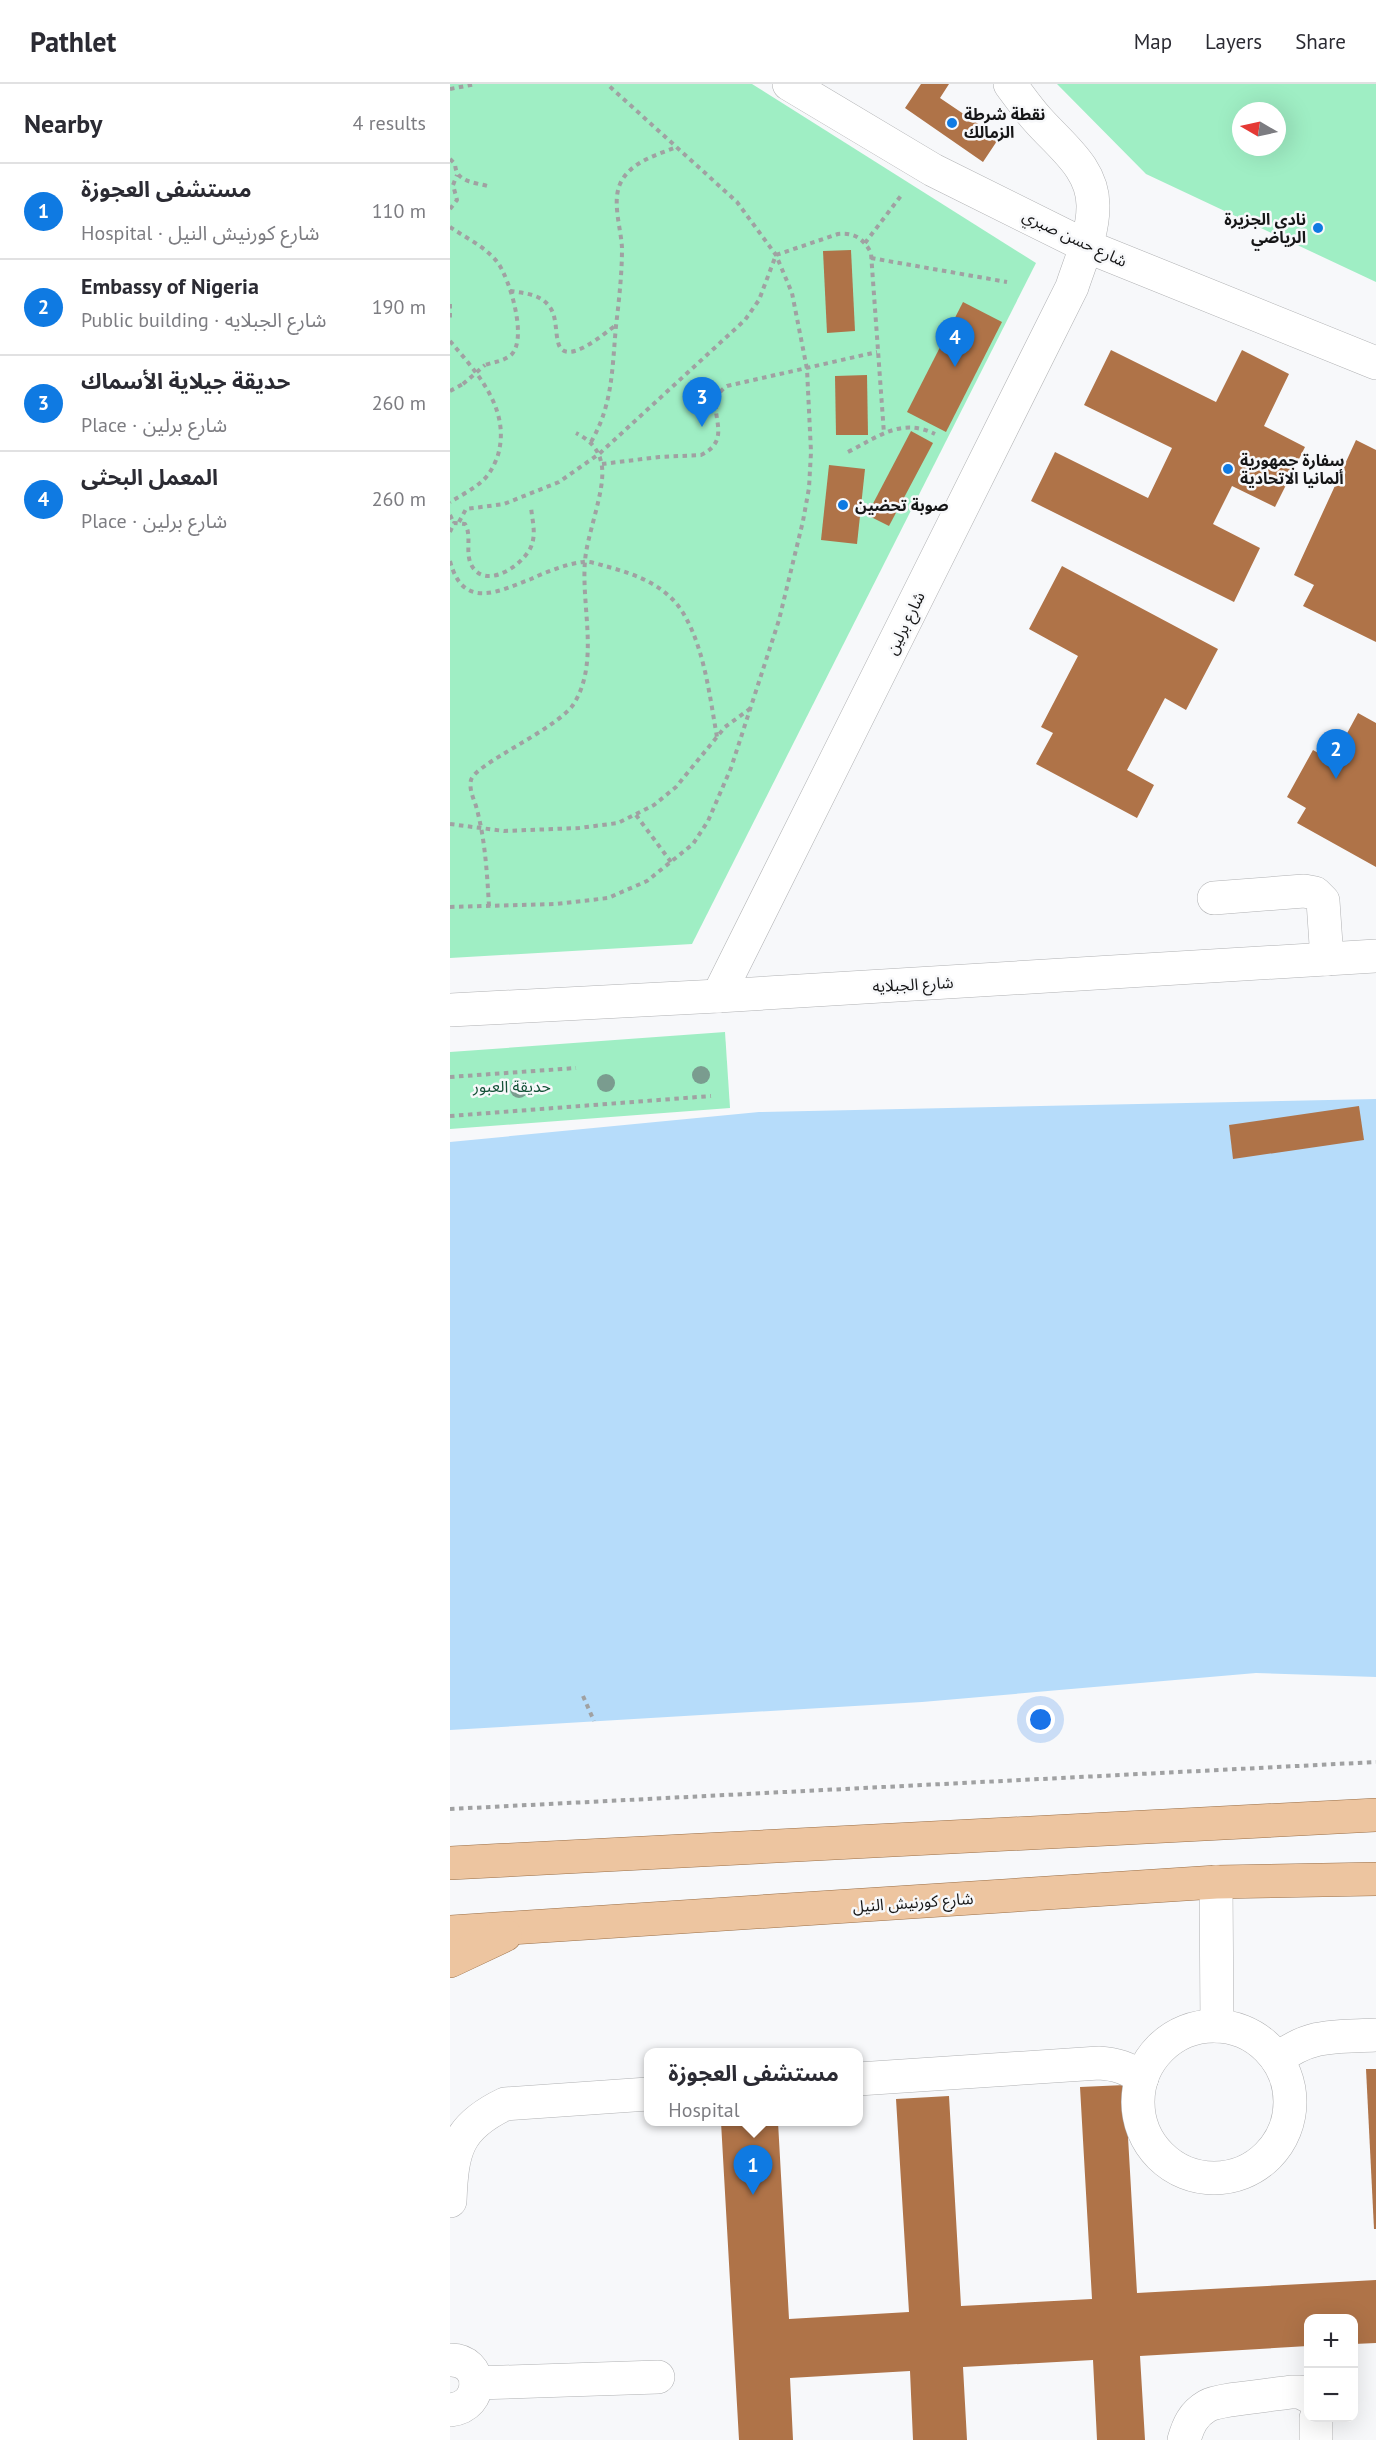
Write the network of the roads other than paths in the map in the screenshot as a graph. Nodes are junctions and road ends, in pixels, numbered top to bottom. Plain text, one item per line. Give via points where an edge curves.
1 (789, 84) edge
2 (1010, 84) edge
3 (1086, 246) junction
4 (1376, 363) edge
5 (1214, 898) dead end
6 (1376, 955) edge
7 (1327, 959) junction
8 (718, 996) junction
9 (450, 1010) edge
10 (1376, 1815) edge
11 (450, 1863) edge
12 (1376, 1879) edge
13 (1216, 1882) junction
14 (521, 1928) junction
15 (450, 1932) edge
16 (450, 1961) edge
17 (1217, 2026) junction
18 (1376, 2036) edge
19 (1277, 2059) junction
20 (1142, 2078) junction
21 (863, 2079) edge
22 (644, 2094) edge
23 (450, 2200) edge
24 (450, 2360) edge
25 (658, 2377) dead end
26 (476, 2384) junction
27 (1304, 2394) edge
28 (450, 2410) edge
29 (1316, 2422) edge
30 (1184, 2440) edge
31 (1316, 2440) edge

1 - 3 street, شارع حسن صبري via 933,170
2 - 3 street, شارع برلين via 1087,177 1094,207
3 - 4 street, شارع حسن صبري
3 - 8 street, شارع برلين via 1067,297
5 - 7 street via 1315,893 1323,901
6 - 7 street, شارع الجبلايه
7 - 8 street, شارع الجبلايه
8 - 9 street, شارع الجبلايه
10 - 11 main road
12 - 13 main road, شارع كورنيش النيل
13 - 14 main road, شارع كورنيش النيل
13 - 17 street
14 - 15 main road, شارع كورنيش النيل
14 - 16 main road
17 - 19 street via 1253,2036
17 - 20 street via 1193,2029 1172,2040 1159,2050
18 - 19 street via 1317,2038
19 - 20 street via 1291,2099 1282,2136 1258,2165 1222,2178 1185,2173 1155,2150 1140,2116
20 - 21 street via 1130,2069 1099,2063
22 - 23 street via 505,2103 484,2114 466,2130 455,2151
24 - 26 street via 466,2365
25 - 26 street
26 - 28 street via 468,2403
27 - 30 street via 1291,2392 1209,2405 1187,2426
29 - 31 street

